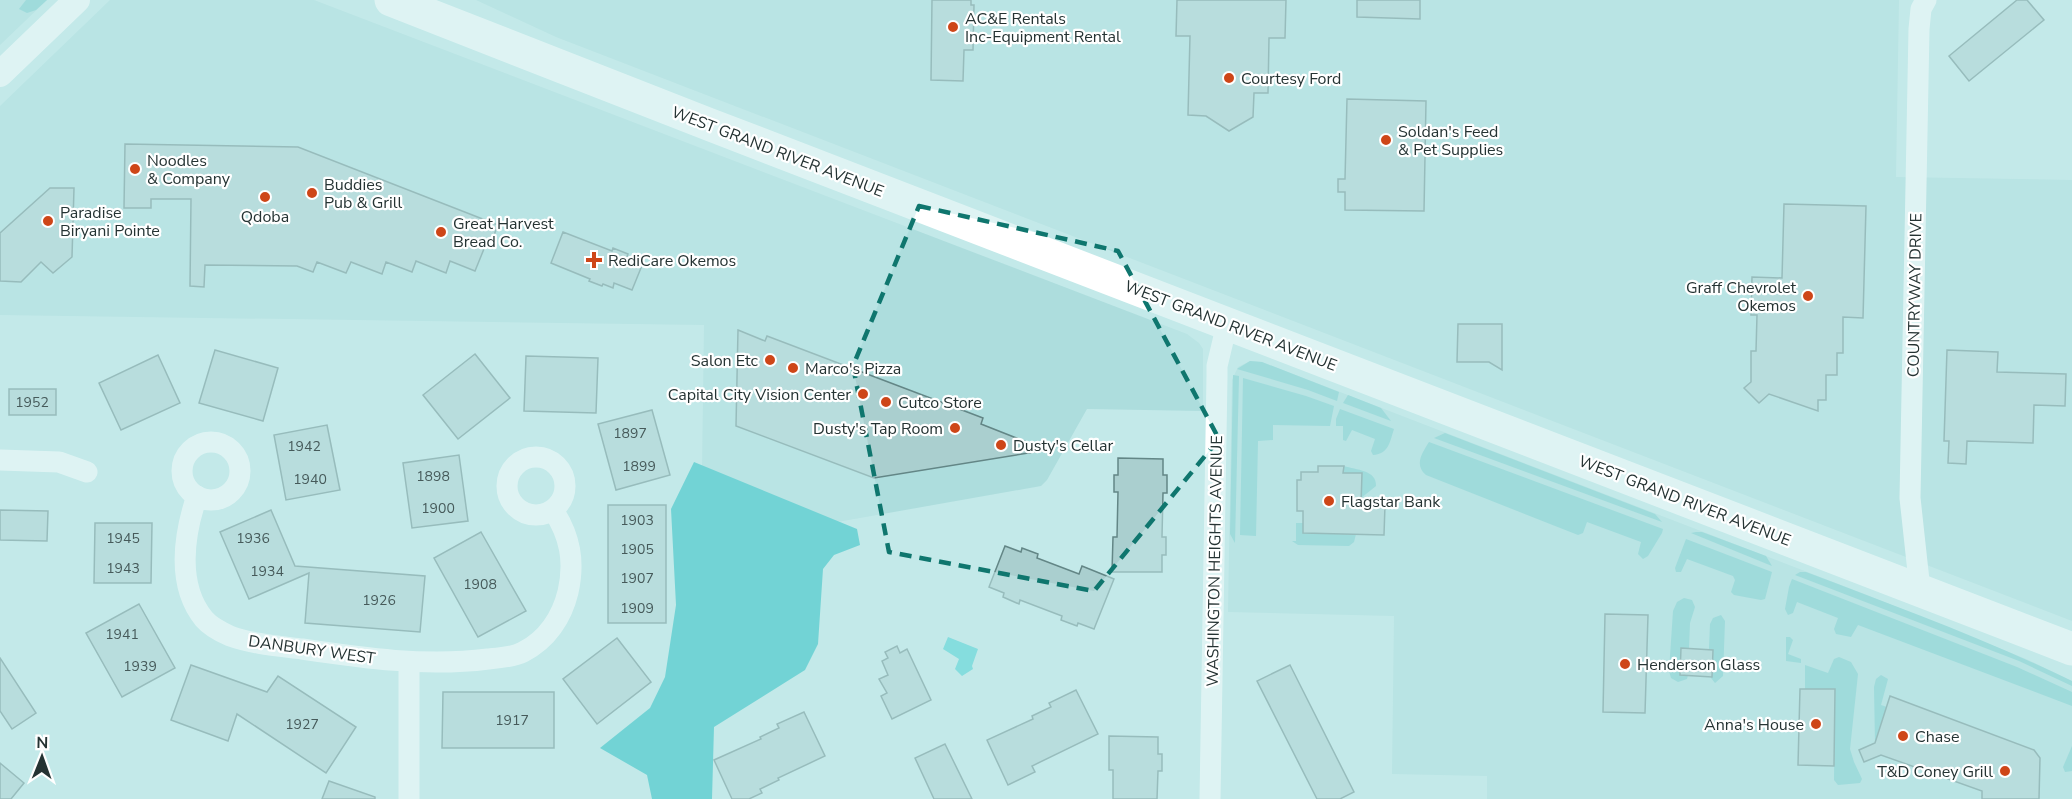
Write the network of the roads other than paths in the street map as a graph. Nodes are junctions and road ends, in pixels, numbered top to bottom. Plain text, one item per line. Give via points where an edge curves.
1 (77, 0) edge
2 (391, 0) edge
3 (1926, 0) edge
4 (0, 75) edge
5 (1227, 324) junction
6 (0, 459) edge
7 (87, 472) dead end
8 (197, 496) dead end
9 (553, 510) dead end
10 (1920, 590) junction
11 (2072, 649) edge
12 (409, 662) junction
13 (409, 799) edge
14 (1210, 799) edge

1 - 4 street
2 - 5 main road, WEST GRAND RIVER AVENUE
3 - 10 street, COUNTRYWAY DRIVE via 1919,29 1910,498
5 - 10 main road, WEST GRAND RIVER AVENUE
5 - 14 street, WASHINGTON HEIGHTS AVENUE via 1217,366
6 - 7 street via 59,462
8 - 12 street, DANBURY WEST via 188,527 186,568 191,596 205,620 229,635 251,641
9 - 12 street, DANBURY WEST via 565,530 572,572 562,610 540,641 522,653 472,661
10 - 11 main road, WEST GRAND RIVER AVENUE
12 - 13 street

